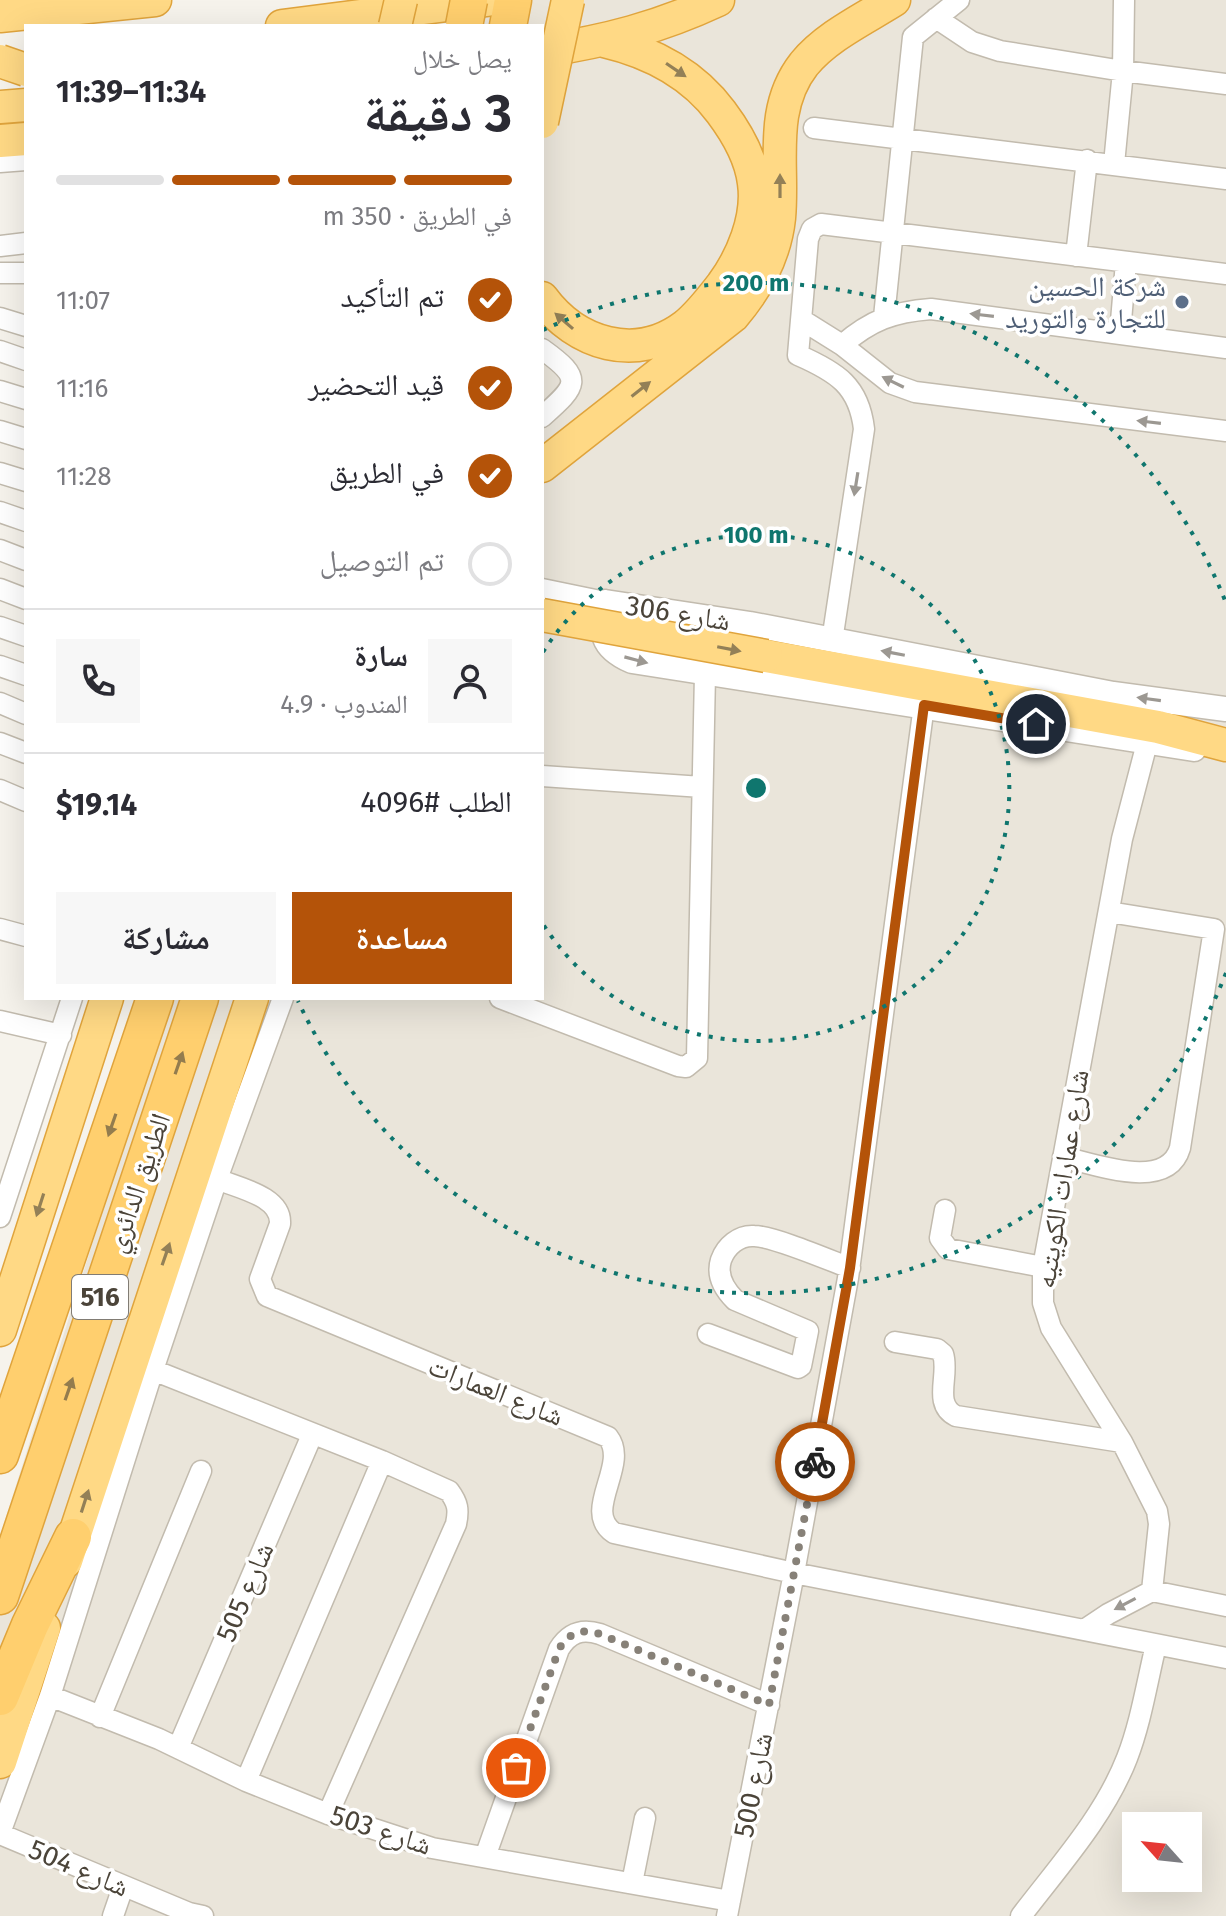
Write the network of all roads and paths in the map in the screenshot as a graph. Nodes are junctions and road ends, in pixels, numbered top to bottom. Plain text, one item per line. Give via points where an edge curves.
1 (155, 0) edge
2 (401, 0) edge
3 (469, 0) edge
4 (487, 0) edge
5 (513, 0) edge
6 (568, 0) edge
7 (683, 0) edge
8 (718, 0) edge
9 (894, 0) edge
10 (959, 0) edge
11 (1124, 0) edge
12 (124, 2) edge
13 (0, 16) edge
14 (936, 18) junction
15 (298, 24) edge
16 (395, 24) edge
17 (464, 24) edge
18 (508, 24) edge
19 (544, 34) edge
20 (604, 41) junction
21 (544, 51) edge
22 (24, 60) edge
23 (0, 62) edge
24 (24, 69) edge
25 (1123, 71) junction
26 (1226, 84) edge
27 (24, 105) edge
28 (0, 107) edge
29 (544, 113) edge
30 (814, 128) dead end
31 (902, 138) junction
32 (24, 139) edge
33 (0, 141) edge
34 (24, 160) edge
35 (1087, 160) junction
36 (0, 162) edge
37 (1114, 164) junction
38 (1226, 179) edge
39 (892, 233) junction
40 (24, 243) edge
41 (0, 246) edge
42 (1076, 256) junction
43 (1126, 262) junction
44 (0, 273) edge
45 (24, 273) edge
46 (1226, 274) edge
47 (544, 300) edge
48 (884, 317) junction
49 (0, 318) edge
50 (802, 320) junction
51 (24, 325) edge
52 (1120, 333) junction
53 (842, 345) junction
54 (1226, 348) edge
55 (544, 350) edge
56 (0, 351) edge
57 (24, 359) edge
58 (0, 391) edge
59 (24, 398) edge
60 (544, 415) edge
61 (0, 431) edge
62 (1226, 431) edge
63 (24, 438) edge
64 (544, 464) edge
65 (0, 473) edge
66 (24, 480) edge
67 (0, 512) edge
68 (24, 520) edge
69 (0, 550) edge
70 (24, 559) edge
71 (0, 589) edge
72 (544, 589) edge
73 (24, 598) edge
74 (605, 602) junction
75 (544, 615) edge
76 (0, 627) edge
77 (24, 635) edge
78 (832, 641) junction
79 (0, 666) edge
80 (24, 674) edge
81 (705, 674) junction
82 (0, 703) edge
83 (924, 705) junction
84 (1226, 709) edge
85 (24, 713) edge
86 (0, 743) edge
87 (1147, 743) junction
88 (1226, 745) edge
89 (24, 752) edge
90 (1226, 753) edge
91 (544, 776) edge
92 (702, 787) junction
93 (1, 793) edge
94 (24, 800) edge
95 (1109, 912) junction
96 (0, 929) edge
97 (24, 935) edge
98 (71, 1000) edge
99 (106, 1000) edge
100 (154, 1000) edge
101 (199, 1000) edge
102 (251, 1000) edge
103 (282, 1000) edge
104 (505, 1000) edge
105 (0, 1021) edge
106 (61, 1035) junction
107 (1063, 1157) junction
108 (8, 1164) edge
109 (217, 1179) junction
110 (945, 1210) dead end
111 (0, 1217) edge
112 (1043, 1267) junction
113 (850, 1268) junction
114 (0, 1330) edge
115 (708, 1334) dead end
116 (895, 1342) dead end
117 (153, 1370) junction
118 (312, 1435) junction
119 (1122, 1442) junction
120 (0, 1455) edge
121 (382, 1461) junction
122 (201, 1471) dead end
123 (73, 1537) junction
124 (794, 1573) junction
125 (1152, 1591) junction
126 (0, 1596) edge
127 (1226, 1606) edge
128 (1084, 1630) junction
129 (1156, 1645) junction
130 (1226, 1658) edge
131 (50, 1696) junction
132 (0, 1697) edge
133 (769, 1705) junction
134 (100, 1717) junction
135 (178, 1748) junction
136 (0, 1762) edge
137 (246, 1781) junction
138 (328, 1814) junction
139 (645, 1818) dead end
140 (0, 1834) edge
141 (485, 1857) junction
142 (632, 1883) junction
143 (123, 1887) junction
144 (729, 1908) edge
145 (113, 1916) edge
146 (203, 1916) edge
147 (1021, 1916) edge

1 - 12 highway
2 - 16 highway, bridge
3 - 17 highway, bridge
4 - 15 highway
5 - 18 highway
6 - 29 highway, bridge
7 - 19 highway via 636,19
8 - 20 highway
64 -> 9 highway via 745,303 776,238 780,118 789,89 817,50
10 - 14 street
11 - 25 street
12 - 13 highway
14 - 25 street via 972,42 1000,51
14 - 31 street via 913,37
20 - 21 highway
20 -> 47 highway via 665,63 715,104 748,161 754,183 751,223 738,259 718,290 685,326 658,340 628,346 598,342 571,329
22 - 23 highway
23 - 24 highway, bridge
25 - 26 street
25 - 37 street
27 - 28 highway
30 - 31 street
31 - 35 street
31 - 39 street
32 - 33 highway
34 - 36 street
35 - 37 street
35 - 42 street
37 - 38 street
39 - 42 street
39 - 48 street
39 - 50 street via 821,224 812,229
40 - 41 street
42 - 43 street
43 - 46 street
43 - 52 street
44 - 45 street
52 -> 48 street via 931,309
48 - 53 street
49 - 51 street
50 - 53 street
50 -> 78 street via 798,355 844,381 855,394 864,429
52 - 54 street
62 -> 53 street via 915,392 890,383
55 - 60 street via 567,367 571,380 567,395
56 - 57 street
58 - 59 street
61 - 63 street
65 - 66 street
67 - 68 street
69 - 70 street
71 - 73 street
72 - 74 street
74 - 78 street, شارع 306
74 -> 81 street, شارع 306 via 602,631 618,655
75 -> 88 highway, bridge via 1158,727
76 - 77 street
84 -> 78 street, شارع 306 via 1113,694
79 - 80 street
81 - 83 street, شارع 306
81 - 92 street
82 - 85 street
83 - 87 street, شارع 306
83 - 113 street, شارع 500
86 - 89 street
87 - 90 street, شارع 306
87 - 95 street, شارع عمارات الكويتيه
91 - 92 street
92 - 104 street via 699,1048 692,1065 678,1066
93 - 94 street
95 - 107 street, شارع عمارات الكويتيه
95 - 107 street via 1214,929 1180,1148 1164,1169 1143,1173
96 - 97 street
98 - 106 street
99 -> 114 highway
100 -> 120 highway, الطريق الدائري / 516
126 -> 101 highway, الطريق الدائري / 516
123 -> 102 highway
103 - 109 street
105 - 106 street
106 - 108 street
107 - 112 street, شارع عمارات الكويتيه
108 - 111 street
109 - 117 street
109 - 124 street, شارع العمارات via 271,1202 280,1215 260,1279 267,1296 608,1437 615,1451 602,1518 608,1529
110 - 112 street via 940,1238 948,1249
112 - 119 street, شارع عمارات الكويتيه via 1043,1303 1051,1328
113 - 115 street via 757,1235 736,1241 719,1270 726,1292 807,1330 801,1366
113 - 124 street, شارع 500
116 - 119 street via 943,1354 942,1400 951,1414
117 - 118 street
117 - 131 street
118 - 121 street
118 - 135 street, شارع 505
119 - 125 street, شارع عمارات الكويتيه via 1157,1511
121 - 137 street
121 - 138 street via 449,1491 459,1511
122 - 134 street
123 - 132 highway
123 - 136 highway
124 - 128 street
124 - 133 street, شارع 500
125 - 127 street
125 -> 128 street
128 - 129 street
129 - 130 street
129 - 147 street via 1138,1722 1111,1793
131 - 134 street, شارع 503
131 - 140 street
133 - 141 street via 588,1630 576,1632 559,1649
133 - 144 street, شارع 500
134 - 135 street, شارع 503
135 - 137 street, شارع 503
137 - 138 street, شارع 503
138 - 141 street, شارع 503 via 432,1848
139 - 142 street
140 - 143 street, شارع 504
141 - 142 street, شارع 503
142 - 144 street, شارع 503
143 - 145 street
143 - 146 street, شارع 504

